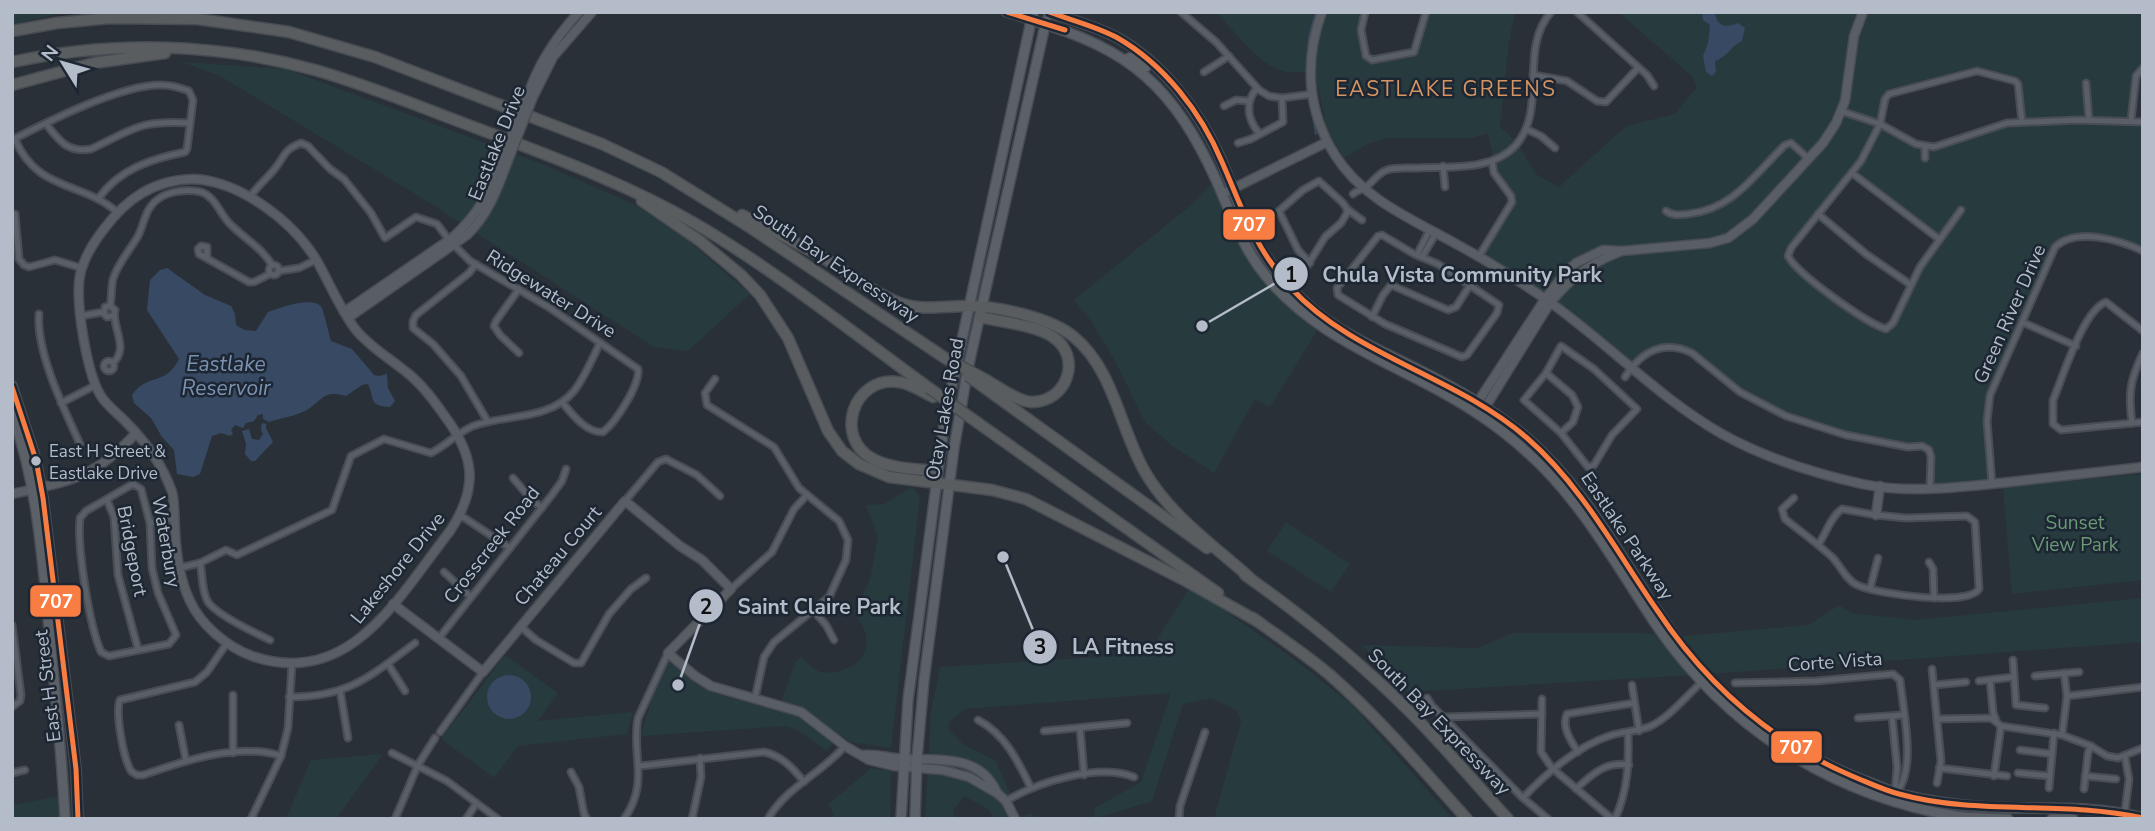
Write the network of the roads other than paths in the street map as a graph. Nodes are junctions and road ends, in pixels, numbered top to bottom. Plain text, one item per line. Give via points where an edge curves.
1 (191, 12) edge
2 (579, 12) edge
3 (592, 12) edge
4 (1006, 12) edge
5 (1048, 12) edge
6 (1181, 12) edge
7 (1322, 12) edge
8 (1365, 12) edge
9 (1426, 12) edge
10 (1550, 12) edge
11 (1577, 12) edge
12 (1863, 12) edge
13 (1032, 16) edge
14 (216, 20) junction
15 (1045, 24) junction
16 (12, 31) edge
17 (212, 51) junction
18 (1229, 56) junction
19 (1125, 60) junction
20 (12, 62) edge
21 (1638, 68) junction
22 (2141, 69) edge
23 (1204, 72) dead end
24 (1533, 75) junction
25 (2086, 83) dead end
26 (12, 85) edge
27 (1654, 86) dead end
28 (1256, 88) junction
29 (1312, 94) junction
30 (530, 96) junction
31 (1183, 97) junction
32 (1282, 98) junction
33 (1248, 100) junction
34 (1224, 106) dead end
35 (1841, 111) junction
36 (2089, 120) junction
37 (2131, 120) junction
38 (2022, 121) junction
39 (2143, 121) edge
40 (190, 123) junction
41 (46, 124) junction
42 (1880, 124) junction
43 (1526, 129) junction
44 (1259, 133) junction
45 (14, 139) edge
46 (1327, 142) junction
47 (1238, 143) dead end
48 (1925, 146) junction
49 (1555, 148) dead end
50 (1925, 158) dead end
51 (1809, 159) junction
52 (1492, 161) junction
53 (1443, 166) junction
54 (1852, 173) junction
55 (675, 180) junction
56 (1445, 187) dead end
57 (1233, 188) junction
58 (1364, 189) junction
59 (636, 192) junction
60 (1222, 194) junction
61 (250, 197) junction
62 (98, 199) junction
63 (1343, 203) junction
64 (1347, 209) junction
65 (1961, 210) dead end
66 (1666, 211) dead end
67 (117, 212) junction
68 (15, 214) dead end
69 (1818, 214) junction
70 (1362, 220) dead end
71 (1433, 231) junction
72 (1939, 239) junction
73 (452, 243) junction
74 (2143, 251) edge
75 (1420, 256) junction
76 (1479, 256) junction
77 (207, 257) dead end
78 (316, 260) junction
79 (1310, 263) junction
80 (476, 264) junction
81 (272, 265) junction
82 (82, 268) junction
83 (278, 271) junction
84 (270, 274) junction
85 (1299, 279) dead end
86 (1470, 285) junction
87 (1911, 285) junction
88 (519, 289) junction
89 (1548, 301) junction
90 (110, 306) junction
91 (969, 306) junction
92 (981, 312) junction
93 (103, 313) junction
94 (39, 314) dead end
95 (346, 315) junction
96 (81, 316) junction
97 (112, 316) junction
98 (1373, 317) junction
99 (2022, 322) junction
100 (1323, 329) junction
101 (2143, 331) edge
102 (1345, 333) junction
103 (600, 344) junction
104 (2076, 346) junction
105 (519, 353) dead end
106 (2143, 353) edge
107 (113, 363) dead end
108 (1631, 368) junction
109 (1546, 373) junction
110 (715, 379) dead end
111 (985, 384) junction
112 (96, 385) junction
113 (12, 386) edge
114 (1617, 390) junction
115 (931, 392) junction
116 (562, 402) junction
117 (61, 403) junction
118 (1479, 409) junction
119 (12, 413) edge
120 (488, 422) junction
121 (2143, 422) edge
122 (2132, 423) junction
123 (136, 433) junction
124 (1561, 433) junction
125 (458, 434) junction
126 (80, 444) dead end
127 (2143, 467) edge
128 (566, 469) dead end
129 (937, 477) junction
130 (513, 478) dead end
131 (949, 483) junction
132 (1992, 484) junction
133 (1880, 486) junction
134 (37, 488) junction
135 (1930, 488) junction
136 (12, 494) edge
137 (807, 495) junction
138 (720, 496) dead end
139 (1794, 498) dead end
140 (107, 500) junction
141 (625, 501) junction
142 (542, 508) junction
143 (460, 515) junction
144 (1876, 515) junction
145 (174, 518) junction
146 (149, 523) junction
147 (1818, 545) junction
148 (510, 548) junction
149 (1878, 558) dead end
150 (1928, 562) dead end
151 (200, 563) junction
152 (179, 568) junction
153 (444, 572) dead end
154 (1249, 577) junction
155 (646, 578) dead end
156 (731, 589) junction
157 (1870, 589) junction
158 (471, 597) junction
159 (1934, 598) junction
160 (393, 604) junction
161 (814, 611) junction
162 (1258, 621) junction
163 (12, 625) edge
164 (520, 626) junction
165 (13, 635) edge
166 (439, 638) junction
167 (270, 640) dead end
168 (834, 640) dead end
169 (227, 643) junction
170 (415, 643) dead end
171 (138, 649) junction
172 (668, 653) junction
173 (2012, 660) dead end
174 (292, 663) junction
175 (388, 664) junction
176 (1932, 669) dead end
177 (483, 672) junction
178 (2079, 672) dead end
179 (2064, 673) junction
180 (2014, 677) junction
181 (2035, 677) dead end
182 (1705, 679) junction
183 (1990, 680) junction
184 (1979, 681) dead end
185 (1966, 682) dead end
186 (1735, 683) dead end
187 (1632, 685) dead end
188 (1934, 685) junction
189 (2143, 687) edge
190 (340, 690) junction
191 (405, 691) dead end
192 (233, 695) dead end
193 (2067, 696) junction
194 (289, 697) junction
195 (755, 698) junction
196 (1427, 698) dead end
197 (1542, 699) dead end
198 (1634, 703) junction
199 (12, 707) edge
200 (2045, 708) dead end
201 (1542, 714) junction
202 (1904, 715) junction
203 (1892, 716) junction
204 (1444, 717) junction
205 (1858, 719) dead end
206 (1937, 719) junction
207 (978, 720) dead end
208 (1127, 723) dead end
209 (179, 725) dead end
210 (1999, 725) junction
211 (1080, 729) junction
212 (1044, 731) dead end
213 (1639, 731) junction
214 (440, 732) dead end
215 (1205, 732) dead end
216 (1628, 732) junction
217 (2054, 733) junction
218 (2062, 735) junction
219 (348, 738) dead end
220 (435, 738) dead end
221 (845, 746) junction
222 (2091, 746) junction
223 (2143, 748) edge
224 (2020, 750) dead end
225 (1578, 752) junction
226 (233, 753) junction
227 (392, 753) dead end
228 (2052, 754) junction
229 (281, 756) junction
230 (2125, 757) junction
231 (700, 758) junction
232 (186, 761) junction
233 (904, 763) junction
234 (917, 763) junction
235 (418, 765) junction
236 (1629, 765) junction
237 (1907, 765) junction
238 (640, 766) junction
239 (1898, 767) junction
240 (1552, 768) junction
241 (1939, 768) junction
242 (25, 770) dead end
243 (571, 772) dead end
244 (12, 773) edge
245 (2018, 773) dead end
246 (1084, 775) junction
247 (1896, 775) junction
248 (1134, 776) dead end
249 (1905, 776) junction
250 (1994, 776) junction
251 (2007, 776) dead end
252 (2049, 776) junction
253 (2085, 776) junction
254 (2116, 779) dead end
255 (804, 782) junction
256 (1937, 783) dead end
257 (1031, 788) junction
258 (2049, 788) dead end
259 (1576, 789) junction
260 (2084, 789) dead end
261 (1523, 798) junction
262 (1894, 798) junction
263 (1006, 801) junction
264 (476, 804) junction
265 (2124, 816) edge
266 (1615, 817) edge
267 (2143, 818) edge
268 (65, 819) edge
269 (78, 819) edge
270 (251, 819) edge
271 (395, 819) edge
272 (466, 819) edge
273 (498, 819) edge
274 (587, 819) edge
275 (624, 819) edge
276 (692, 819) edge
277 (768, 819) edge
278 (901, 819) edge
279 (915, 819) edge
280 (1014, 819) edge
281 (1178, 819) edge
282 (1467, 819) edge
283 (1508, 819) edge
284 (1548, 819) edge
285 (1625, 819) edge
286 (2008, 819) edge
287 (2052, 819) edge
288 (2073, 819) edge

1 - 14 highway
2 - 30 street, Eastlake Drive via 542,62
3 - 30 street, Eastlake Drive via 553,57
4 - 13 street, Eastlake Parkway
5 - 15 main road, Otay Lakes Road
5 - 31 main road, Eastlake Parkway via 1117,38 1157,69
6 - 18 street
7 - 29 street via 1310,62
8 - 9 street via 1362,36 1366,56 1372,60 1414,52
10 - 24 street via 1536,39
11 - 21 street
12 - 35 street via 1854,36
13 - 15 main road, Eastlake Parkway
13 - 91 main road, Otay Lakes Road
14 - 16 highway, South Bay Expressway via 110,18
14 - 55 highway, South Bay Expressway via 289,32 358,51 602,144
15 - 19 main road, Eastlake Parkway via 1098,44
15 - 92 main road, Otay Lakes Road
17 - 20 highway via 108,48
17 - 26 highway via 110,60
17 - 59 highway via 332,75
18 - 23 street
18 - 28 street
19 - 31 main road via 1135,58
19 - 60 main road, Eastlake Parkway via 1175,106
21 - 24 street via 1602,103 1567,81
21 - 27 street
22 - 37 street via 2136,76
24 - 43 street
25 - 36 street
28 - 32 street
28 - 33 street
29 - 32 street
29 - 46 street
30 - 73 street, Eastlake Drive, bridge via 504,162 477,213
31 - 57 main road, Eastlake Parkway via 1206,131
32 - 44 street via 1283,122
33 - 34 street
33 - 44 street
35 - 42 street
35 - 51 street via 1830,134
36 - 37 street
36 - 38 street
37 - 39 street
38 - 42 street via 2018,84 1977,71 1889,94
38 - 48 street via 1946,145
40 - 41 street via 142,124 84,150 65,145
40 - 41 street via 193,100 189,91 153,85 116,94
40 - 62 street via 184,152 149,160 128,171
41 - 45 street
42 - 48 street
42 - 54 street
43 - 49 street
43 - 52 street via 1512,149
44 - 47 street
45 - 62 street via 25,158 50,180
46 - 57 street
46 - 58 street
48 - 50 street
51 - 66 street via 1791,144 1785,145 1724,204 1686,214
51 - 89 street via 1753,219 1728,238 1692,246 1622,251 1576,274
52 - 53 street
52 - 76 street via 1512,202
53 - 56 street
53 - 58 street via 1390,169
54 - 69 street
54 - 72 street
55 - 91 highway via 895,301 925,308
55 - 111 highway, South Bay Expressway, bridge
57 - 60 street
57 - 102 main road, Eastlake Parkway via 1244,218 1273,265 1308,306
58 - 63 street
58 - 71 street
59 - 115 highway via 733,247
59 - 129 highway via 760,295 783,328 825,425 842,451 883,475
60 - 100 main road, Eastlake Parkway via 1266,276
61 - 67 street, Lakeshore Drive via 217,182 184,179 144,191
61 - 73 street, Ridgewater Drive via 280,157 301,143 344,179 386,238 419,216 438,224
61 - 78 street, Lakeshore Drive via 297,233
62 - 67 street
63 - 64 street
63 - 79 street via 1319,181 1281,207 1280,215 1298,250
64 - 70 street
64 - 79 street
65 - 72 street
67 - 82 street, Lakeshore Drive via 92,244
68 - 82 street via 19,259 24,265 55,260
69 - 87 street
69 - 87 street via 1788,256 1813,283 1886,329
71 - 75 street
71 - 76 street
72 - 87 street
73 - 80 street, Ridgewater Drive
73 - 95 street, Eastlake Drive
74 - 99 street, Green River Drive via 2107,238 2060,243
75 - 86 street
75 - 98 street via 1378,236 1337,288 1338,295
76 - 89 street
77 - 84 street via 249,282
78 - 83 street
78 - 95 street, Lakeshore Drive
79 - 85 street
80 - 88 street, Ridgewater Drive
80 - 120 street via 416,315 413,328 463,378
81 - 83 street
81 - 84 street
81 - 90 street via 202,192 168,194 150,206 113,279
82 - 96 street, Lakeshore Drive
83 - 84 street
86 - 98 street via 1456,307 1448,310 1391,285
86 - 98 street via 1499,305 1473,348 1462,357
88 - 103 street, Ridgewater Drive
88 - 105 street via 494,326
89 - 108 street
89 - 118 street
90 - 93 street
90 - 97 street via 115,310
91 - 92 highway
91 - 129 main road, Otay Lakes Road
92 - 111 highway via 1048,334 1064,347 1069,363 1062,388 1040,401 1023,400
92 - 131 main road, Otay Lakes Road
92 - 154 highway via 1045,321 1065,330 1084,347 1100,369 1156,490
93 - 96 street
93 - 97 street
94 - 117 street via 39,333
95 - 125 street, Lakeshore Drive via 369,343 417,381
96 - 112 street, Lakeshore Drive
97 - 107 street via 121,345
99 - 104 street
99 - 132 street, Green River Drive via 1990,395 1987,421
100 - 102 main road
100 - 118 main road, Eastlake Parkway
101 - 104 street via 2106,302 2099,304 2086,323
102 - 118 main road, Eastlake Parkway via 1449,385
103 - 116 street via 580,383
103 - 116 street, Ridgewater Drive via 638,369 622,408 603,432 593,431
104 - 122 street via 2053,400 2053,425 2071,430
106 - 122 street via 2129,392
108 - 114 street
108 - 133 street via 1708,425 1762,454 1811,471
108 - 135 street via 1653,349 1678,347 1740,392 1786,416 1851,436 1927,448
109 - 114 street via 1561,346
109 - 124 street via 1572,395 1578,407 1573,422
109 - 124 street via 1524,400
110 - 137 street via 705,396 707,405 771,444
111 - 154 highway, South Bay Expressway
112 - 117 street
112 - 123 street, Lakeshore Drive via 103,399
113 - 134 main road, East H Street via 36,460
114 - 124 street via 1637,409 1612,435 1594,465 1588,467
115 - 129 highway via 901,382 878,384 858,400 851,426 858,446 871,458
115 - 162 highway, bridge
116 - 120 street via 539,413
117 - 126 street
118 - 182 main road, Eastlake Parkway via 1515,428 1562,472
119 - 134 main road, East H Street
120 - 125 street
121 - 122 street
123 - 134 street via 92,471
123 - 145 street, Lakeshore Drive via 162,471 172,494
125 - 143 street, Lakeshore Drive via 466,449 470,481
125 - 151 street via 431,453 384,439 351,456 332,510 237,555 226,550
127 - 132 street
128 - 142 street, Crosscreek Road
129 - 131 highway
129 - 233 main road, Otay Lakes Road
130 - 142 street
131 - 162 highway via 1035,503
131 - 234 main road, Otay Lakes Road
132 - 135 street
133 - 135 street
133 - 144 street
134 - 136 street
134 - 268 main road, East H Street
134 - 269 main road, East H Street via 76,769
137 - 156 street via 794,509 771,553
137 - 161 street via 839,521 849,543 832,592
138 - 141 street, Chateau Court via 697,475 666,459 658,462
139 - 147 street via 1782,515
140 - 146 street, Waterbury via 128,485 138,486
140 - 171 street, Bridgeport via 115,522 119,579
140 - 171 street, Waterbury via 86,511 79,525 95,634 104,655
141 - 156 street
141 - 164 street, Chateau Court
142 - 148 street, Crosscreek Road
143 - 148 street
143 - 160 street, Lakeshore Drive
144 - 147 street via 1840,510
144 - 159 street via 1973,519 1978,591 1971,596
145 - 146 street
145 - 152 street, Lakeshore Drive
146 - 171 street, Waterbury via 155,584 176,635 169,644
147 - 157 street via 1847,577
148 - 158 street, Crosscreek Road
149 - 157 street
150 - 159 street via 1933,569
151 - 152 street
151 - 167 street via 208,603
152 - 169 street, Lakeshore Drive via 191,604
153 - 158 street
154 - 283 highway, South Bay Expressway via 1377,681
155 - 164 street via 609,614 581,663 574,663
156 - 172 street
157 - 159 street
158 - 166 street, Crosscreek Road
160 - 166 street
160 - 174 street, Lakeshore Drive via 350,646 327,657
161 - 168 street
161 - 195 street via 767,651
162 - 282 highway via 1301,651 1354,698
163 - 165 street
164 - 177 street, Chateau Court
165 - 199 street via 21,695
166 - 177 street
169 - 174 street, Lakeshore Drive via 255,657
169 - 232 street via 195,682 125,697 118,705 131,772 143,775
170 - 175 street
172 - 195 street via 712,686
172 - 238 street via 638,718
173 - 180 street
174 - 194 street
175 - 190 street via 365,681
175 - 191 street
176 - 188 street
177 - 214 street, Chateau Court
178 - 179 street
179 - 181 street
179 - 193 street
180 - 183 street
180 - 200 street via 2016,705
182 - 213 street via 1654,724
182 - 262 main road, Eastlake Parkway via 1747,725 1791,756 1845,783
183 - 184 street
183 - 210 street
185 - 188 street
186 - 202 street, Corte Vista via 1893,674 1900,680
187 - 198 street
188 - 206 street
189 - 193 street
190 - 194 street
190 - 219 street
192 - 226 street
193 - 218 street
194 - 229 street
195 - 221 street via 808,715
196 - 204 street
197 - 201 street
198 - 213 street
198 - 225 street via 1567,714 1568,735
201 - 204 street
201 - 240 street via 1541,752
202 - 203 street
202 - 237 street, Corte Vista
203 - 205 street
203 - 239 street
204 - 261 street
206 - 210 street via 1983,717
206 - 241 street
207 - 257 street via 1007,745
208 - 211 street
209 - 232 street
210 - 217 street
210 - 250 street
211 - 212 street
211 - 246 street
213 - 216 street
215 - 281 street
216 - 225 street via 1595,741
216 - 236 street
217 - 218 street
217 - 228 street
218 - 222 street
220 - 235 street
221 - 233 street via 862,755
221 - 255 street
222 - 230 street via 2107,756
222 - 253 street
223 - 230 street
224 - 228 street
225 - 240 street
226 - 229 street
226 - 232 street
227 - 235 street
228 - 252 street
229 - 270 street
230 - 265 street via 2129,779
231 - 238 street
231 - 255 street via 775,754
231 - 276 street
233 - 234 street
233 - 278 main road, Otay Lakes Road
234 - 263 street via 957,772
234 - 279 main road, Otay Lakes Road
235 - 264 street
235 - 271 street
236 - 259 street via 1604,767
236 - 266 street via 1623,801
237 - 239 street
237 - 249 street, Corte Vista
238 - 275 street via 633,804
239 - 247 street
240 - 259 street
240 - 261 street
241 - 250 street
241 - 256 street
242 - 244 street
243 - 274 street
245 - 252 street
246 - 248 street
246 - 257 street
247 - 249 street
247 - 262 street
249 - 262 street, Corte Vista
250 - 251 street
252 - 258 street
253 - 254 street
253 - 260 street
255 - 277 street via 777,804
257 - 263 street
259 - 266 street
261 - 284 street
262 - 265 main road, Eastlake Parkway via 1986,807 2096,809
262 - 286 main road, Eastlake Parkway via 1958,817
263 - 280 street
264 - 272 street
264 - 273 street
265 - 267 main road, Eastlake Parkway
266 - 285 street
287 - 288 main road

